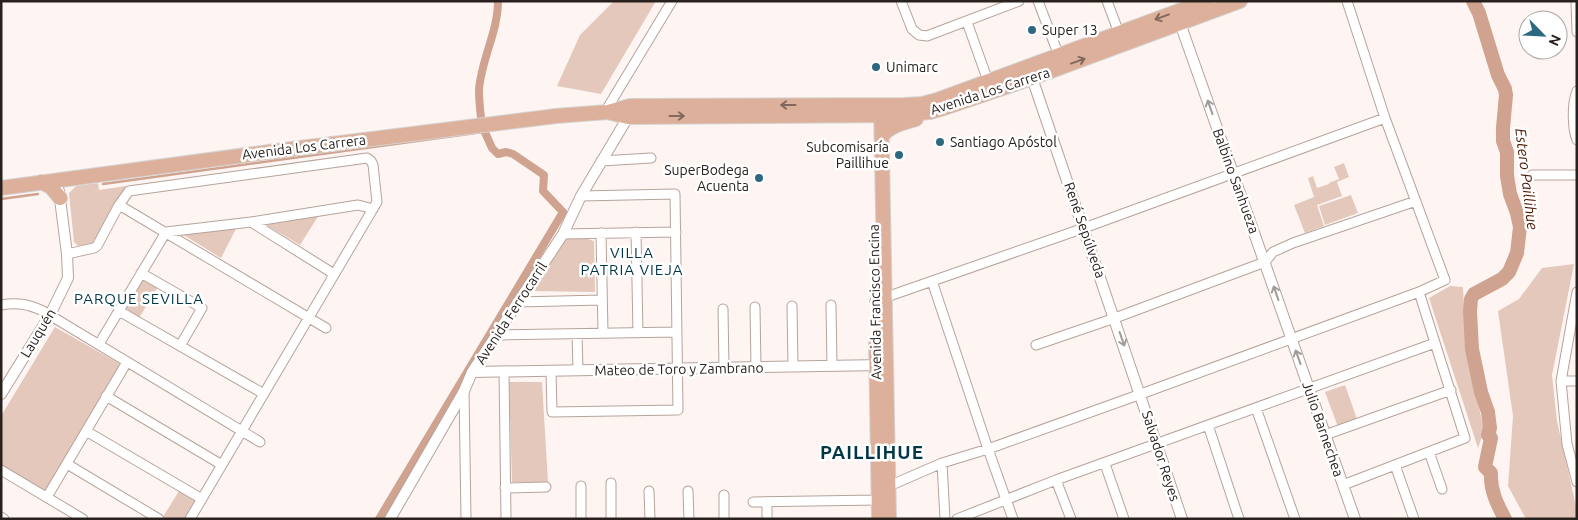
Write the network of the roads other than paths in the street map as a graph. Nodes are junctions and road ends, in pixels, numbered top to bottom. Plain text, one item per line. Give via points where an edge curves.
1 (672, 1) edge
2 (901, 1) edge
3 (1018, 1) edge
4 (1038, 1) edge
5 (1107, 1) edge
6 (1240, 1) edge
7 (1347, 1) edge
8 (1576, 1) edge
9 (1207, 4) edge
10 (1577, 19) edge
11 (967, 22) junction
12 (1180, 23) junction
13 (1577, 32) edge
14 (1119, 33) junction
15 (1059, 56) junction
16 (1030, 72) junction
17 (988, 81) junction
18 (1577, 91) edge
19 (944, 108) junction
20 (877, 110) junction
21 (629, 111) junction
22 (606, 112) junction
23 (1385, 118) junction
24 (882, 136) junction
25 (1577, 140) edge
26 (651, 158) dead end
27 (601, 161) junction
28 (1233, 173) junction
29 (1532, 175) dead end
30 (1577, 175) edge
31 (75, 178) junction
32 (58, 180) junction
33 (42, 182) junction
34 (1, 188) edge
35 (581, 196) junction
36 (60, 198) junction
37 (1416, 201) junction
38 (119, 205) junction
39 (372, 209) junction
40 (251, 222) junction
41 (1084, 228) junction
42 (166, 232) junction
43 (636, 232) junction
44 (676, 232) junction
45 (601, 233) junction
46 (563, 234) junction
47 (67, 254) junction
48 (1265, 262) junction
49 (141, 273) junction
50 (334, 274) junction
51 (932, 281) junction
52 (1419, 292) junction
53 (1577, 292) edge
54 (880, 299) junction
55 (602, 300) junction
56 (517, 302) junction
57 (1, 305) edge
58 (831, 305) dead end
59 (792, 306) dead end
60 (756, 307) dead end
61 (723, 309) dead end
62 (119, 311) junction
63 (50, 315) junction
64 (309, 318) junction
65 (1114, 318) junction
66 (326, 328) dead end
67 (638, 332) junction
68 (677, 332) junction
69 (603, 333) junction
70 (577, 334) junction
71 (498, 335) junction
72 (1292, 339) junction
73 (1435, 343) junction
74 (99, 344) junction
75 (1036, 345) dead end
76 (180, 346) junction
77 (127, 362) junction
78 (881, 365) junction
79 (793, 366) junction
80 (832, 366) junction
81 (756, 367) junction
82 (678, 368) junction
83 (724, 368) junction
84 (578, 370) junction
85 (551, 371) junction
86 (472, 372) junction
87 (504, 372) junction
88 (1561, 381) junction
89 (1577, 381) edge
90 (1309, 388) junction
91 (1451, 390) junction
92 (464, 391) junction
93 (1, 394) edge
94 (264, 394) junction
95 (1141, 394) junction
96 (106, 396) junction
97 (1256, 408) junction
98 (1208, 425) junction
99 (86, 431) junction
100 (242, 431) junction
101 (1325, 435) junction
102 (260, 442) dead end
103 (1158, 444) junction
104 (988, 449) junction
105 (1429, 452) junction
106 (942, 463) junction
107 (67, 464) junction
108 (222, 464) junction
109 (1105, 464) junction
110 (1396, 465) junction
111 (1, 470) edge
112 (1056, 480) junction
113 (1577, 482) edge
114 (611, 483) dead end
115 (1343, 485) junction
116 (581, 486) dead end
117 (889, 486) junction
118 (546, 487) dead end
119 (506, 488) junction
120 (1442, 489) dead end
121 (649, 491) dead end
122 (688, 491) dead end
123 (724, 495) dead end
124 (47, 497) junction
125 (202, 499) junction
126 (879, 500) junction
127 (1007, 500) junction
128 (754, 502) dead end
129 (767, 502) junction
130 (83, 519) edge
131 (159, 519) edge
132 (190, 519) edge
133 (390, 519) edge
134 (466, 519) edge
135 (506, 519) edge
136 (581, 519) edge
137 (611, 519) edge
138 (650, 519) edge
139 (688, 519) edge
140 (724, 519) edge
141 (767, 519) edge
142 (879, 519) edge
143 (889, 519) edge
144 (945, 519) edge
145 (957, 519) edge
146 (1013, 519) edge
147 (1070, 519) edge
148 (1124, 519) edge
149 (1182, 519) edge
150 (1239, 519) edge
151 (1294, 519) edge
152 (1355, 519) edge
153 (1414, 519) edge

1 - 22 street
2 - 11 street via 912,29 919,35 927,36
3 - 11 street
4 - 15 street
5 - 14 street
6 - 9 main road, Avenida Los Carrera
7 - 23 street
8 - 10 street
9 - 12 main road, Avenida Los Carrera
9 -> 14 main road, Avenida Los Carrera
10 - 13 street
11 - 17 street
16 -> 12 main road, Avenida Los Carrera
28 -> 12 street, Balbino Sanhueza
14 - 15 main road, Avenida Los Carrera
15 - 16 main road, Avenida Los Carrera
16 - 17 main road, Avenida Los Carrera
16 - 19 main road, Avenida Los Carrera
16 - 41 street, René Sepúlveda
17 - 20 main road, Avenida Los Carrera via 934,101
18 - 25 street via 1574,99 1574,134
19 - 20 main road, Avenida Los Carrera via 914,114
19 - 24 main road via 886,130
20 - 21 main road, Avenida Los Carrera
20 - 24 main road, Avenida Francisco Encina
20 - 54 main road, Avenida Francisco Encina
21 - 22 main road, Avenida Los Carrera
21 - 27 street, Avenida Ferrocarril
22 - 31 main road, Avenida Los Carrera
23 - 28 street
23 - 37 street
24 - 54 main road, Avenida Francisco Encina
26 - 27 street
27 - 35 street, Avenida Ferrocarril
28 - 41 street
28 - 48 street, Balbino Sanhueza
29 - 30 street
31 - 32 main road, Avenida Los Carrera
31 - 36 main road
32 - 33 main road, Avenida Los Carrera
32 - 36 street, Lauquén
33 - 34 main road, Avenida Los Carrera
33 - 36 main road
35 - 44 street via 675,194
35 - 46 street, Avenida Ferrocarril
36 - 47 street, Lauquén
37 - 48 street via 1293,243 1273,252
37 - 52 street via 1445,280
38 - 39 street via 129,191 367,158 373,165 377,202
38 - 42 street
38 - 47 street via 97,246
39 - 40 street via 358,205
39 - 50 street
40 - 42 street
40 - 50 street
41 - 51 street
41 - 65 street, René Sepúlveda
42 - 49 street
42 - 64 street
43 - 44 street
43 - 45 street
43 - 67 street
44 - 68 street
45 - 46 street
45 - 55 street
46 - 56 street, Avenida Ferrocarril
47 - 63 street, Lauquén via 68,278
48 - 65 street
72 -> 48 street, Balbino Sanhueza
49 - 62 street
49 - 76 street via 202,308
50 - 64 street
51 - 54 street
51 - 104 street
52 - 72 street
52 - 73 street
53 - 88 street
54 - 78 main road, Avenida Francisco Encina
55 - 56 street
55 - 69 street
56 - 71 street, Avenida Ferrocarril
57 - 63 street via 28,305
58 - 80 street
59 - 79 street
60 - 81 street
61 - 83 street
62 - 74 street
62 - 76 street
63 - 74 street
63 - 93 street, Lauquén
64 - 66 street
64 - 94 street
65 - 75 street
65 -> 95 street, René Sepúlveda
67 - 68 street
67 - 69 street
68 - 82 street
69 - 70 street
70 - 71 street
70 - 84 street
71 - 86 street, Avenida Ferrocarril
90 -> 72 street, Julio Barnechea
72 - 95 street
73 - 90 street
73 - 91 street
74 - 77 street
76 - 94 street
77 - 96 street
77 - 100 street
78 - 80 street, Mateo de Toro y Zambrano
78 - 117 main road, Avenida Francisco Encina
78 - 126 main road, Avenida Francisco Encina
79 - 80 street, Mateo de Toro y Zambrano
79 - 81 street, Mateo de Toro y Zambrano
81 - 83 street, Mateo de Toro y Zambrano
82 - 83 street, Mateo de Toro y Zambrano
82 - 84 street, Mateo de Toro y Zambrano
82 - 85 street via 678,410 552,412
84 - 85 street, Mateo de Toro y Zambrano
85 - 87 street, Mateo de Toro y Zambrano
86 - 87 street, Mateo de Toro y Zambrano
86 - 92 street, Avenida Ferrocarril
87 - 119 street
88 - 89 street
88 - 113 street via 1567,444
90 - 97 street
90 - 101 street, Julio Barnechea
91 - 101 street
91 - 105 street via 1465,438
92 - 133 street, Avenida Ferrocarril
92 - 134 street
94 - 100 street
95 - 103 street, Salvador Reyes
95 - 104 street
96 - 99 street
96 - 108 street
97 - 98 street
97 - 151 street
98 - 103 street
98 - 150 street
99 - 107 street
99 - 125 street
100 - 102 street
100 - 108 street
101 - 115 street, Julio Barnechea
103 - 109 street
103 - 149 street, Salvador Reyes
104 - 106 street
104 - 127 street
105 - 110 street
105 - 120 street
106 - 117 street
106 - 144 street
107 - 124 street
107 - 131 street
108 - 125 street
109 - 112 street
109 - 148 street
110 - 115 street
110 - 153 street
111 - 124 street
112 - 127 street
112 - 147 street
114 - 137 street
115 - 152 street, Julio Barnechea
116 - 136 street
117 - 126 street
117 - 143 main road, Avenida Francisco Encina
118 - 119 street
119 - 135 street
121 - 138 street
122 - 139 street
123 - 140 street
124 - 130 street
125 - 132 street
126 - 129 street
126 - 142 main road, Avenida Francisco Encina
127 - 145 street
127 - 146 street
128 - 129 street
129 - 141 street

